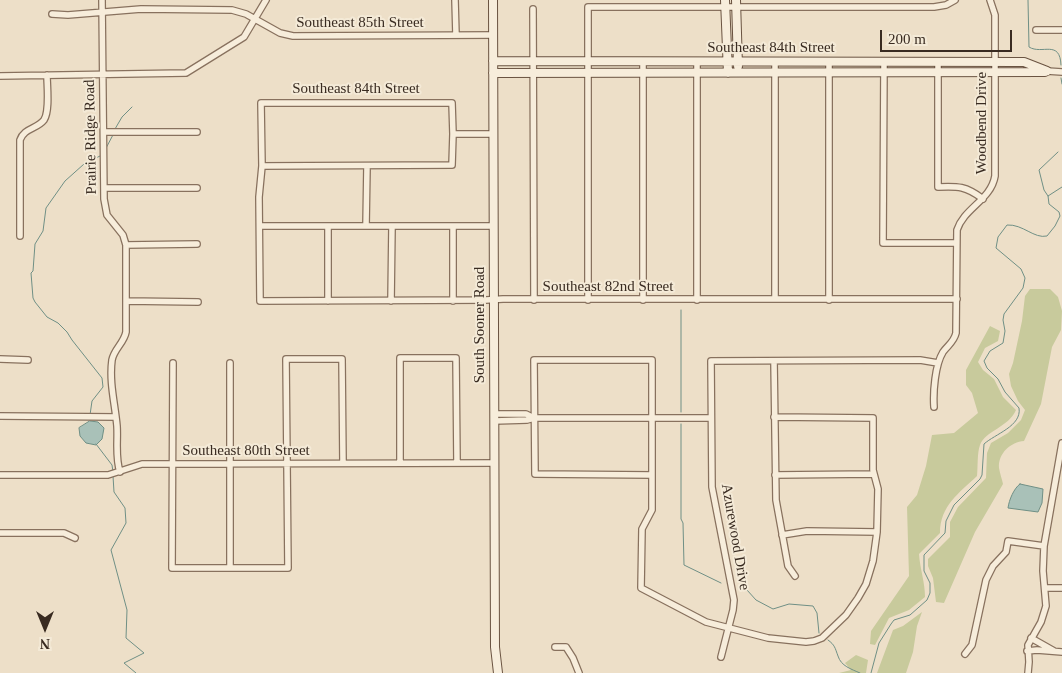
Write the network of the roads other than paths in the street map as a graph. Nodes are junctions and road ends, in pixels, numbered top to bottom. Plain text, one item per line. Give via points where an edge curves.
1 (102, 0) edge
2 (266, 0) edge
3 (455, 0) edge
4 (493, 0) edge
5 (955, 0) edge
6 (990, 0) edge
7 (726, 3) edge
8 (737, 3) edge
9 (533, 9) dead end
10 (102, 12) junction
11 (52, 14) dead end
12 (256, 19) junction
13 (1036, 30) dead end
14 (1062, 30) edge
15 (493, 35) junction
16 (456, 36) junction
17 (493, 61) junction
18 (533, 61) junction
19 (588, 61) junction
20 (643, 62) junction
21 (697, 62) junction
22 (727, 62) junction
23 (738, 62) junction
24 (775, 62) junction
25 (829, 62) junction
26 (884, 62) junction
27 (938, 62) junction
28 (994, 62) junction
29 (493, 72) junction
30 (534, 72) junction
31 (588, 72) junction
32 (995, 72) junction
33 (1047, 72) junction
34 (1062, 72) edge
35 (643, 73) junction
36 (698, 73) junction
37 (728, 73) junction
38 (738, 73) junction
39 (775, 73) junction
40 (829, 73) junction
41 (884, 73) junction
42 (938, 73) junction
43 (0, 76) edge
44 (47, 76) junction
45 (103, 76) junction
46 (104, 132) junction
47 (197, 132) dead end
48 (453, 134) junction
49 (494, 134) junction
50 (262, 166) junction
51 (367, 166) junction
52 (104, 188) junction
53 (197, 188) dead end
54 (982, 199) junction
55 (260, 226) junction
56 (328, 226) junction
57 (366, 226) junction
58 (392, 226) junction
59 (453, 226) junction
60 (494, 226) junction
61 (20, 236) dead end
62 (956, 243) junction
63 (197, 244) dead end
64 (126, 245) junction
65 (775, 299) junction
66 (957, 299) junction
67 (453, 300) junction
68 (494, 300) junction
69 (534, 300) junction
70 (588, 300) junction
71 (643, 300) junction
72 (697, 300) junction
73 (829, 300) junction
74 (328, 301) junction
75 (390, 301) junction
76 (126, 302) junction
77 (198, 302) dead end
78 (0, 359) edge
79 (28, 360) dead end
80 (774, 361) junction
81 (173, 363) dead end
82 (230, 363) dead end
83 (938, 363) junction
84 (934, 407) dead end
85 (0, 416) edge
86 (116, 417) junction
87 (494, 418) junction
88 (534, 418) junction
89 (652, 418) junction
90 (711, 418) junction
91 (774, 418) junction
92 (1062, 443) edge
93 (495, 462) junction
94 (230, 463) junction
95 (287, 463) junction
96 (343, 463) junction
97 (400, 463) junction
98 (456, 463) junction
99 (172, 464) junction
100 (118, 473) junction
101 (874, 474) junction
102 (0, 475) edge
103 (652, 475) junction
104 (775, 475) junction
105 (877, 532) junction
106 (0, 533) edge
107 (782, 535) junction
108 (75, 538) dead end
109 (1044, 546) junction
110 (230, 567) junction
111 (795, 576) dead end
112 (1046, 588) junction
113 (1062, 588) edge
114 (728, 628) junction
115 (1031, 638) junction
116 (556, 647) dead end
117 (1040, 647) junction
118 (495, 649) junction
119 (1027, 651) junction
120 (1062, 652) edge
121 (964, 654) dead end
122 (720, 657) dead end
123 (492, 673) edge
124 (498, 673) edge
125 (579, 673) edge
126 (1028, 673) edge

1 - 10 street, Prairie Ridge Road
2 - 12 street
3 - 16 street
4 - 15 street, South Sooner Road
5 - 8 street via 934,7
6 - 28 street, Woodbend Drive via 995,15
7 - 8 street
7 - 19 street via 588,7
7 - 22 street
8 - 23 street
9 - 18 street
10 - 11 street, Southeast 85th Street
10 - 12 street, Southeast 85th Street via 226,9
10 - 45 street, Prairie Ridge Road
12 - 16 street, Southeast 85th Street via 292,36
12 - 45 street via 244,37 186,73
13 - 14 street
15 - 16 street, Southeast 85th Street
15 - 17 street, South Sooner Road
17 - 18 street, Southeast 84th Street
17 - 29 street, South Sooner Road
18 - 19 street, Southeast 84th Street
18 - 30 street
19 - 20 street, Southeast 84th Street
19 - 31 street
20 - 21 street, Southeast 84th Street
20 - 35 street
21 - 22 street, Southeast 84th Street
21 - 36 street
22 - 23 street, Southeast 84th Street
22 - 37 street
23 - 24 street, Southeast 84th Street
23 - 38 street
24 - 25 street, Southeast 84th Street
24 - 39 street
25 - 26 street, Southeast 84th Street
25 - 40 street
26 - 27 street, Southeast 84th Street
26 - 41 street
27 - 28 street, Southeast 84th Street
27 - 42 street
28 - 32 street, Woodbend Drive
28 - 33 street, Southeast 84th Street via 1024,62
29 - 30 street, Southeast 84th Street
29 - 49 street, South Sooner Road
30 - 31 street, Southeast 84th Street
30 - 69 street
31 - 35 street, Southeast 84th Street
31 - 70 street
32 - 33 street, Southeast 84th Street
32 - 42 street, Southeast 84th Street
32 - 54 street, Woodbend Drive via 995,176 992,187
33 - 34 street, Southeast 84th Street
35 - 36 street, Southeast 84th Street
35 - 71 street
36 - 37 street, Southeast 84th Street
36 - 72 street
37 - 38 street, Southeast 84th Street
38 - 39 street, Southeast 84th Street
39 - 40 street, Southeast 84th Street
39 - 65 street
40 - 41 street, Southeast 84th Street
40 - 73 street
41 - 42 street, Southeast 84th Street
41 - 62 street via 883,244
42 - 54 street via 938,186 967,188
43 - 44 street
44 - 45 street
44 - 61 street via 45,116 20,140
45 - 46 street, Prairie Ridge Road
46 - 47 street
46 - 52 street, Prairie Ridge Road
48 - 49 street
48 - 50 street, Southeast 84th Street via 452,103 261,103
48 - 51 street via 452,165
49 - 60 street, South Sooner Road
50 - 51 street
50 - 55 street
51 - 57 street
52 - 53 street
52 - 64 street, Prairie Ridge Road via 107,215 123,235
54 - 62 street, Woodbend Drive via 961,222
55 - 56 street
55 - 74 street, Southeast 82nd Street via 260,301
56 - 57 street
56 - 74 street
57 - 58 street
58 - 59 street
58 - 75 street
59 - 60 street
59 - 67 street
60 - 68 street, South Sooner Road
62 - 66 street, Woodbend Drive
63 - 64 street
64 - 76 street, Prairie Ridge Road
65 - 72 street, Southeast 82nd Street
65 - 73 street, Southeast 82nd Street
66 - 73 street, Southeast 82nd Street
66 - 83 street, Woodbend Drive via 956,336
67 - 68 street, Southeast 82nd Street
67 - 75 street, Southeast 82nd Street
68 - 69 street, Southeast 82nd Street
68 - 87 street, South Sooner Road
69 - 70 street, Southeast 82nd Street
70 - 71 street, Southeast 82nd Street
71 - 72 street, Southeast 82nd Street
74 - 75 street, Southeast 82nd Street
76 - 77 street
76 - 86 street, Prairie Ridge Road via 125,338 114,352 112,365
78 - 79 street
80 - 83 street via 920,360
80 - 90 street, Azurewood Drive via 711,361
80 - 91 street
81 - 99 street
82 - 94 street
83 - 84 street, Woodbend Drive
85 - 86 street
86 - 100 street, Prairie Ridge Road
87 - 88 street
87 - 93 street, South Sooner Road
88 - 89 street
88 - 89 street via 534,360 652,360
88 - 103 street via 535,474
89 - 90 street
89 - 103 street
90 - 114 street, Azurewood Drive via 712,487 734,600
91 - 101 street via 873,418
91 - 104 street
92 - 109 street
93 - 98 street, Southeast 80th Street
93 - 118 street, South Sooner Road
94 - 95 street, Southeast 80th Street
94 - 99 street, Southeast 80th Street
94 - 110 street
95 - 96 street, Southeast 80th Street
95 - 96 street via 286,359 342,359
95 - 110 street via 288,568
96 - 97 street, Southeast 80th Street
97 - 98 street, Southeast 80th Street
97 - 98 street via 400,358 456,358
99 - 100 street, Southeast 80th Street via 142,464
99 - 110 street via 172,568
100 - 102 street, Southeast 80th Street
101 - 104 street
101 - 105 street via 878,489
103 - 114 street via 652,510 642,529 641,588 700,620
104 - 107 street
105 - 107 street via 807,531
105 - 114 street via 866,584 853,606 818,640 768,638
106 - 108 street via 64,533
107 - 111 street via 788,566
109 - 112 street
109 - 121 street via 1008,541 1006,552 986,580 972,645
112 - 113 street
112 - 115 street via 1045,611
114 - 122 street, Azurewood Drive
115 - 117 street
115 - 119 street
116 - 125 street via 566,647
117 - 119 street
117 - 120 street
118 - 123 street, South Sooner Road
118 - 124 street, South Sooner Road
119 - 126 street

